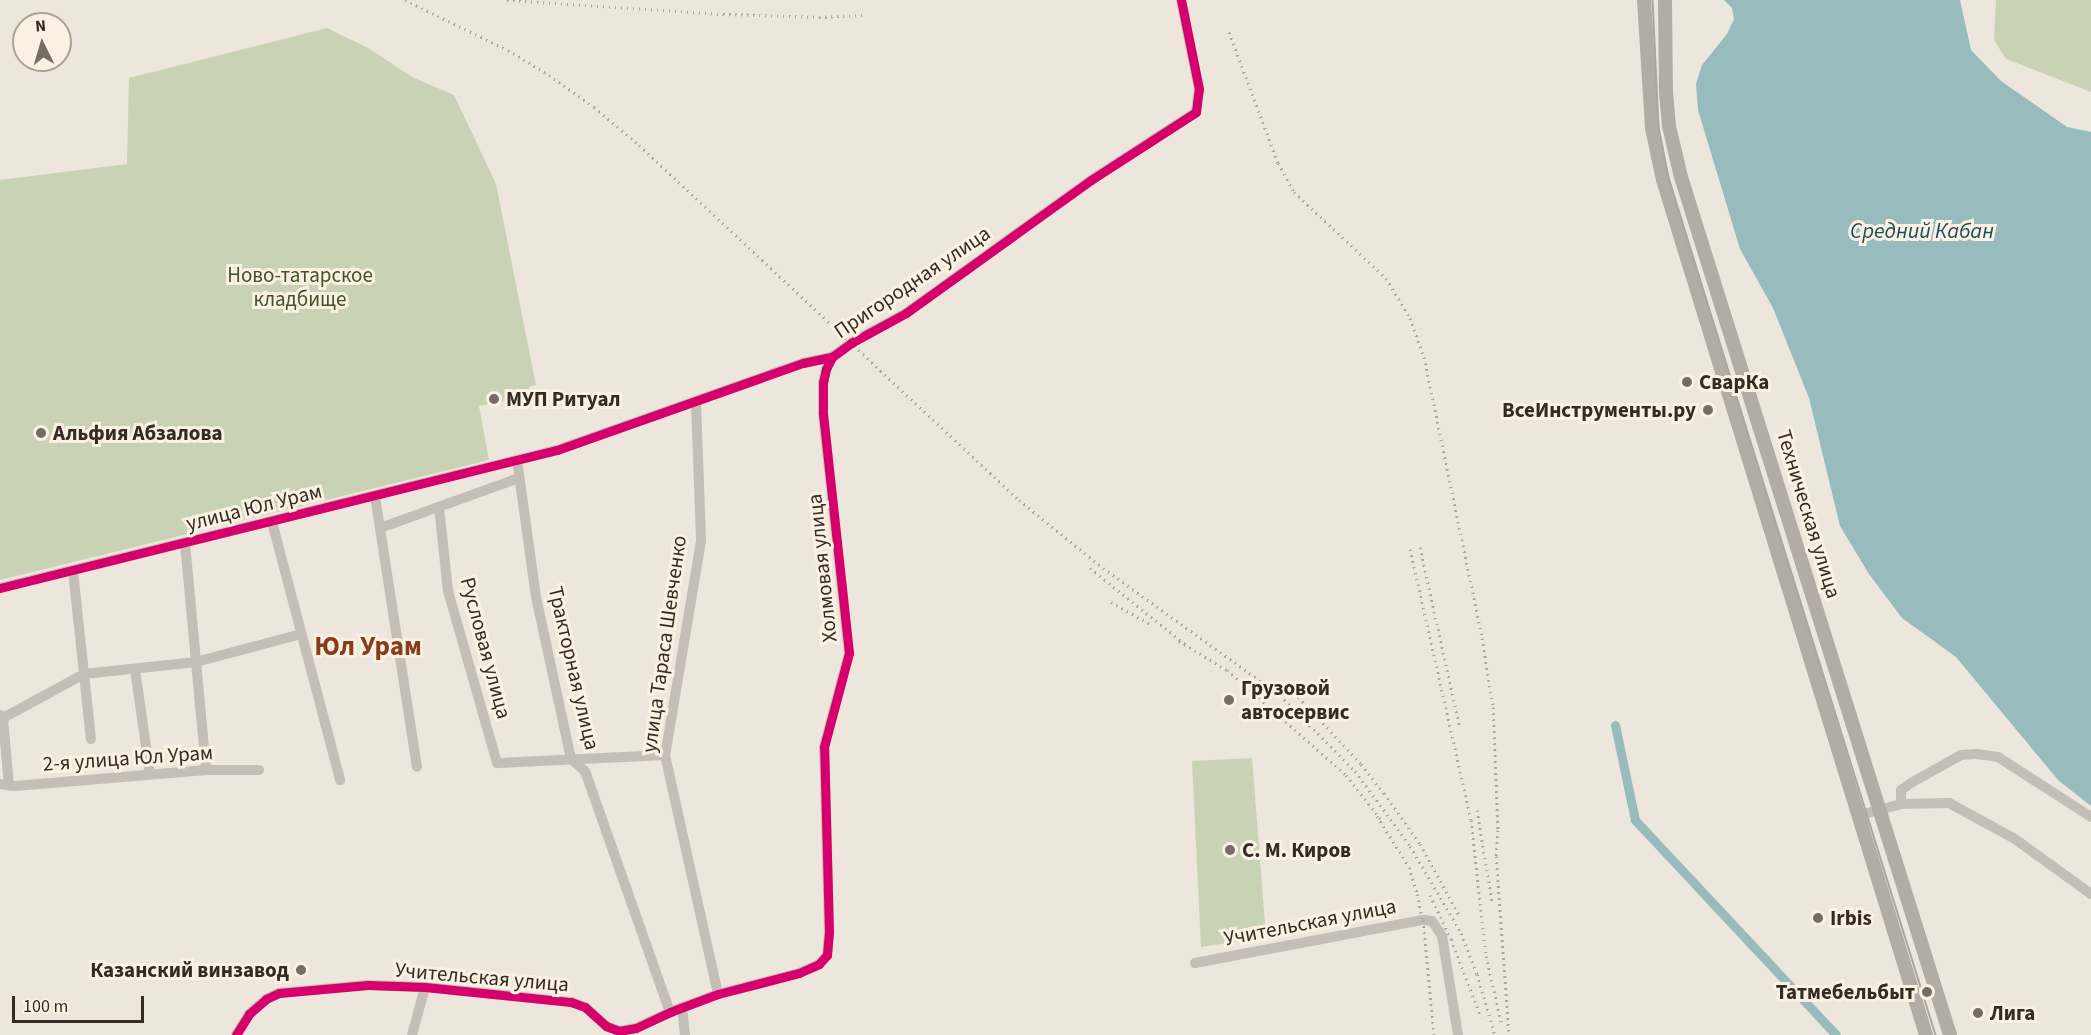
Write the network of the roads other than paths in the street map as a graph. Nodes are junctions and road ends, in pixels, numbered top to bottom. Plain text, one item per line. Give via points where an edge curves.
1 (1180, 0) edge
2 (1644, 0) edge
3 (1665, 0) edge
4 (832, 357) junction
5 (696, 403) junction
6 (517, 460) junction
7 (519, 478) junction
8 (375, 496) junction
9 (439, 507) junction
10 (272, 522) junction
11 (380, 528) junction
12 (185, 543) junction
13 (73, 571) junction
14 (0, 588) edge
15 (302, 634) junction
16 (196, 662) junction
17 (135, 669) junction
18 (84, 674) junction
19 (1, 717) edge
20 (91, 739) dead end
21 (664, 755) junction
22 (571, 759) junction
23 (417, 767) dead end
24 (206, 770) junction
25 (259, 770) dead end
26 (150, 774) junction
27 (340, 780) dead end
28 (5, 785) edge
29 (1901, 804) junction
30 (1880, 810) junction
31 (1860, 815) junction
32 (2091, 817) edge
33 (2091, 894) edge
34 (826, 955) joint
35 (1195, 963) dead end
36 (425, 987) junction
37 (718, 994) junction
38 (682, 1007) junction
39 (670, 1012) junction
40 (237, 1035) edge
41 (412, 1035) edge
42 (686, 1035) edge
43 (1458, 1035) edge
44 (1926, 1035) edge
45 (1950, 1035) edge

1 - 4 street, Пригородная улица via 1199,89 1196,112 1091,180 906,313
2 - 31 main road, Техническая улица via 1652,128 1663,180
3 - 30 main road, Техническая улица via 1665,92 1681,177
4 - 5 street, Пригородная улица via 804,363
4 - 34 street, Холмовая улица via 823,383 823,412 849,653 824,747 830,932
5 - 6 street, Пригородная улица
5 - 21 street, улица Тараса Шевченко via 701,541
6 - 7 street, Тракторная улица
6 - 8 street, улица Юл Урам
7 - 9 street
7 - 22 street, Тракторная улица via 536,597
8 - 10 street, улица Юл Урам
8 - 11 street
9 - 11 street
9 - 22 street, Русловая улица via 448,591 497,763
10 - 12 street, улица Юл Урам
10 - 15 street
11 - 23 street
12 - 13 street, улица Юл Урам
12 - 16 street
13 - 14 street, улица Юл Урам
13 - 18 street
15 - 16 street
15 - 27 street
16 - 17 street
16 - 24 street
17 - 18 street
17 - 26 street
18 - 19 street
18 - 20 street
19 - 28 street
21 - 22 street
21 - 37 street, улица Тараса Шевченко
22 - 39 street, Тракторная улица via 585,771
24 - 25 street, 2-я улица Юл Урам
24 - 26 street, 2-я улица Юл Урам
26 - 28 street, 2-я улица Юл Урам
29 - 30 street
29 - 32 street via 1901,790 1911,783 1961,755 1977,754 1998,757
29 - 33 street via 1949,803 2015,839
30 - 31 street
30 - 45 main road, Техническая улица
31 - 44 main road, Техническая улица
34 - 37 street, Учительская улица via 809,970
35 - 43 street, Учительская улица via 1432,921 1442,936
36 - 39 street, Учительская улица via 571,1002 619,1031 636,1028
36 - 40 street, Учительская улица via 368,985 279,993 249,1014
36 - 41 street
37 - 38 street, Учительская улица
38 - 39 street, Учительская улица
38 - 42 street

